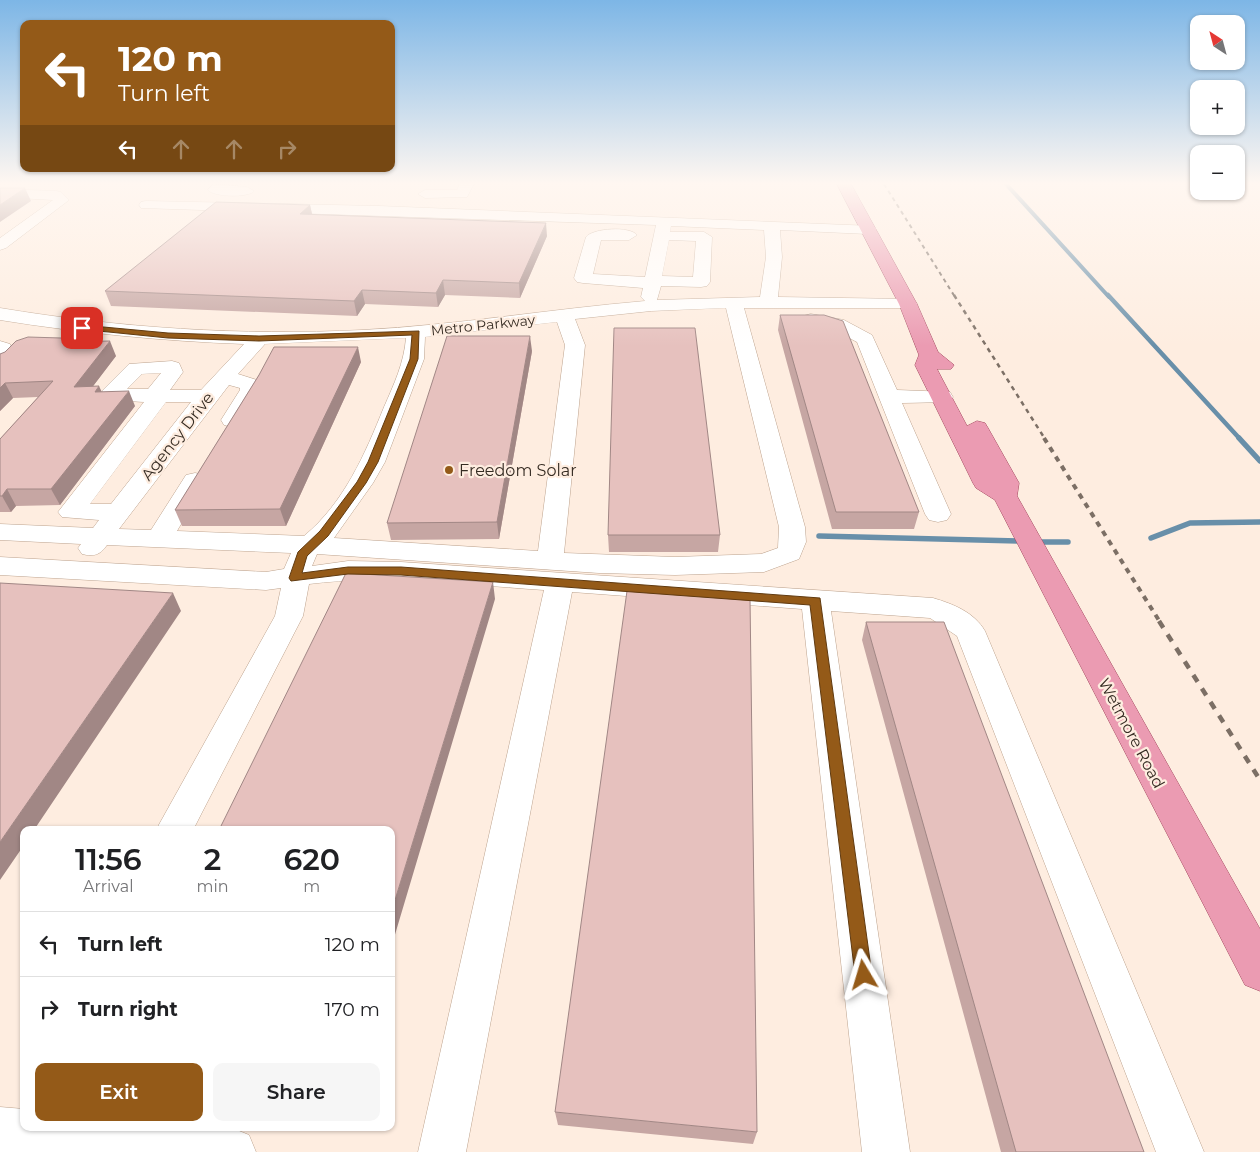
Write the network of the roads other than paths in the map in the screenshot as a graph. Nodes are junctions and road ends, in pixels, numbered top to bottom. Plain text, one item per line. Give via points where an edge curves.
1 (593, 238) edge
2 (661, 238) edge
3 (704, 238) edge
4 (773, 238) edge
5 (873, 238) edge
6 (652, 282) junction
7 (770, 303) junction
8 (908, 304) junction
9 (650, 306) junction
10 (737, 313) junction
11 (0, 314) edge
12 (564, 316) junction
13 (416, 332) junction
14 (259, 339) junction
15 (0, 347) edge
16 (928, 355) junction
17 (0, 356) edge
18 (224, 377) junction
19 (207, 396) junction
20 (889, 396) junction
21 (942, 397) junction
22 (220, 440) edge
23 (163, 453) junction
24 (116, 454) junction
25 (204, 465) edge
26 (1005, 496) junction
27 (71, 512) junction
28 (118, 512) junction
29 (938, 514) dead end
30 (0, 532) edge
31 (50, 534) junction
32 (99, 537) junction
33 (158, 540) junction
34 (310, 545) junction
35 (0, 566) edge
36 (74, 570) junction
37 (555, 571) junction
38 (295, 578) junction
39 (815, 601) junction
40 (176, 826) edge
41 (1260, 970) edge
42 (67, 1131) edge
43 (232, 1152) edge
44 (442, 1152) edge
45 (886, 1152) edge
46 (1180, 1152) edge

1 - 6 street via 582,276 587,280
2 - 6 street
3 - 6 street via 700,282
4 - 7 street
5 - 8 main road, Wetmore Road
6 - 9 street
7 - 8 street, Metro Parkway
7 - 10 street, Metro Parkway
8 - 16 main road, Wetmore Road
9 - 10 street, Metro Parkway
9 - 12 street, Metro Parkway
10 - 20 street via 820,320 847,328 865,339
10 - 37 street via 792,527 790,552 782,558 744,565 637,565
11 - 14 street, Metro Parkway via 136,334
12 - 13 street, Metro Parkway
12 - 37 street via 575,345
13 - 14 street, Metro Parkway
13 - 34 street via 414,359 373,462 324,533
14 - 18 street, Agency Drive
15 - 17 street via 4,353
16 - 21 main road, Wetmore Road via 925,365
16 - 26 main road, Wetmore Road via 944,365 1007,483
18 - 19 street, Agency Drive
18 - 22 street via 250,384 251,390
19 - 23 street, Agency Drive
19 - 24 street via 157,396
20 - 21 street
20 - 29 street
21 - 26 main road, Wetmore Road via 985,483
23 - 24 street
23 - 28 street, Agency Drive
24 - 27 street
25 - 33 street
26 - 41 main road, Wetmore Road
27 - 28 street
27 - 31 street
28 - 32 street, Agency Drive
30 - 31 street
31 - 32 street
32 - 33 street
32 - 36 street, Agency Drive
33 - 34 street
34 - 37 street
34 - 38 street via 302,554
35 - 36 street
36 - 38 street via 266,582
37 - 38 street via 348,570
37 - 39 street
37 - 44 street
38 - 40 street via 297,591 289,616
39 - 45 street
39 - 46 street via 933,608 957,619 970,631
42 - 43 street

